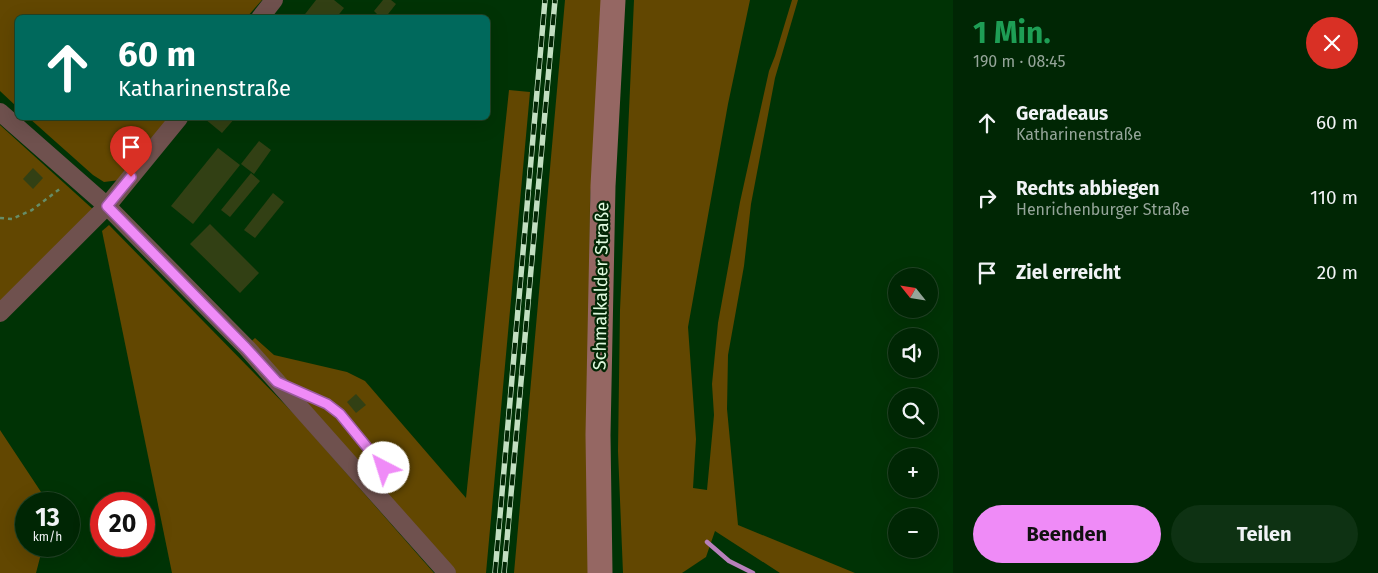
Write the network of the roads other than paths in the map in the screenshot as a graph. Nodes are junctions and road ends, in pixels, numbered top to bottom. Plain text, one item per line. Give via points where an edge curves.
1 (274, 0) edge
2 (613, 0) edge
3 (262, 15) edge
4 (0, 112) edge
5 (177, 120) edge
6 (107, 206) junction
7 (0, 313) edge
8 (277, 382) junction
9 (384, 468) dead end
10 (447, 573) edge
11 (600, 573) edge

1 - 3 street
2 - 11 main road, Schmalkalder Straße via 603,196 598,435
4 - 6 street
5 - 6 street
6 - 7 street
6 - 8 street
8 - 9 lane via 327,404 340,414
8 - 10 street

